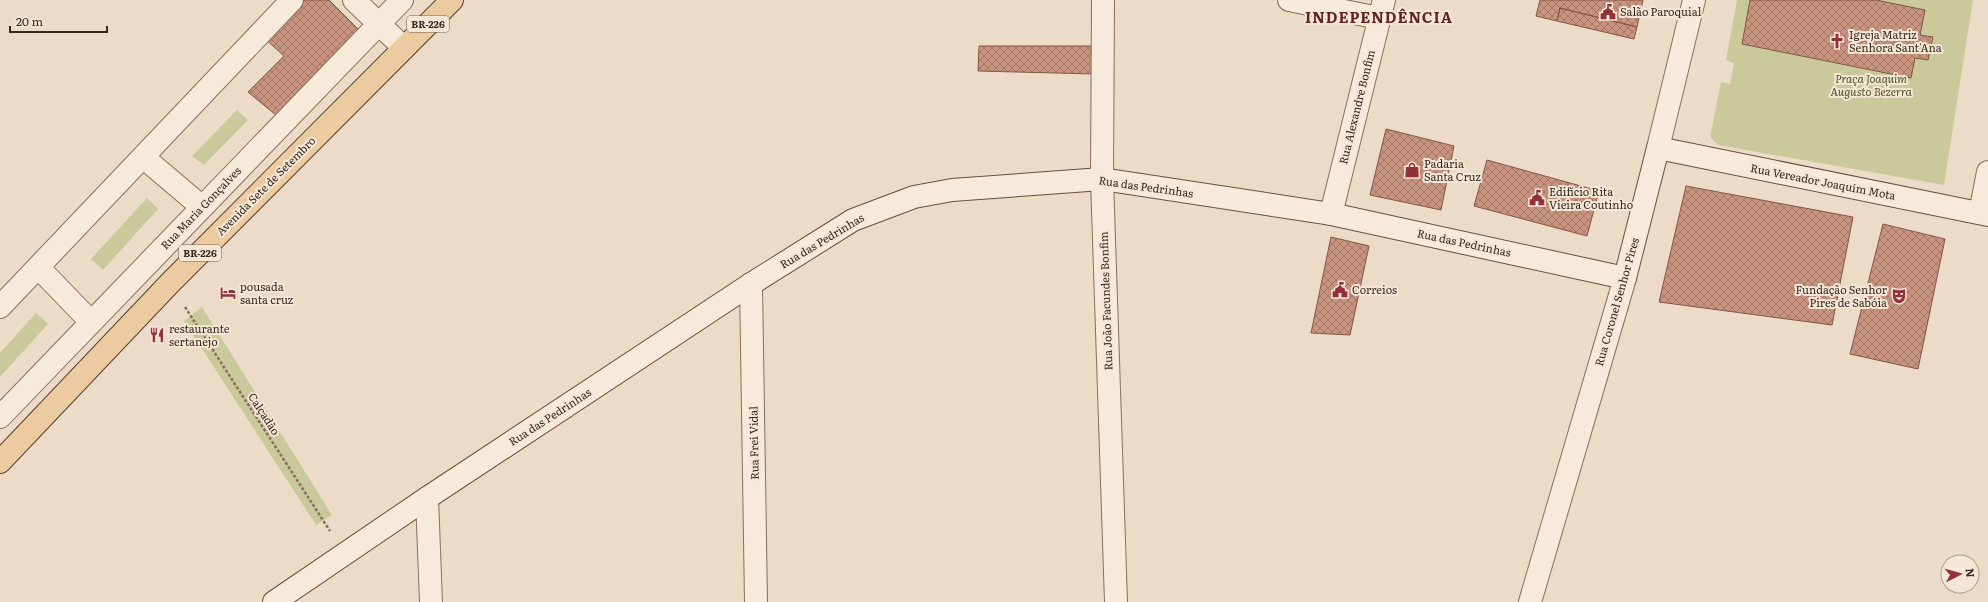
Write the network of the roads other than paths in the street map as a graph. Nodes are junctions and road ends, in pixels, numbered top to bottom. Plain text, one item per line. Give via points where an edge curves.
1 (292, 0) edge
2 (354, 0) edge
3 (402, 0) edge
4 (452, 0) edge
5 (1103, 0) edge
6 (1289, 0) edge
7 (1694, 0) edge
8 (1381, 9) edge
9 (379, 24) junction
10 (404, 48) junction
11 (1658, 148) junction
12 (143, 157) junction
13 (1988, 172) edge
14 (1102, 179) junction
15 (202, 207) junction
16 (1331, 214) junction
17 (1984, 214) edge
18 (38, 267) junction
19 (1625, 278) junction
20 (751, 284) junction
21 (0, 307) edge
22 (91, 322) junction
23 (0, 417) edge
24 (0, 462) edge
25 (427, 498) junction
26 (274, 602) edge
27 (431, 602) edge
28 (756, 602) edge
29 (1116, 602) edge
30 (1530, 602) edge

1 - 12 street
2 - 9 street
3 - 9 street, Rua Maria Gonçalves
4 - 10 main road, Avenida Sete de Setembro / BR-226
5 - 14 street, Rua João Facundes Bonfim
6 - 8 street
7 - 11 street, Rua Coronel Senhor Pires
8 - 16 street, Rua Alexandre Bonfim
9 - 10 street
9 - 15 street, Rua Maria Gonçalves
10 - 24 main road, Avenida Sete de Setembro / BR-226 via 170,283
11 - 17 street, Rua Vereador Joaquim Mota
11 - 19 street, Rua Coronel Senhor Pires
12 - 15 street
12 - 18 street
13 - 17 street
14 - 16 street, Rua das Pedrinhas
14 - 20 street, Rua das Pedrinhas via 952,190 914,197 852,220
14 - 29 street, Rua João Facundes Bonfim
15 - 22 street, Rua Maria Gonçalves
16 - 19 street, Rua das Pedrinhas
18 - 21 street
18 - 22 street
19 - 30 street, Rua Coronel Senhor Pires
20 - 25 street, Rua das Pedrinhas
20 - 28 street, Rua Frei Vidal
22 - 23 street, Rua Maria Gonçalves
25 - 26 street, Rua das Pedrinhas
25 - 27 street

